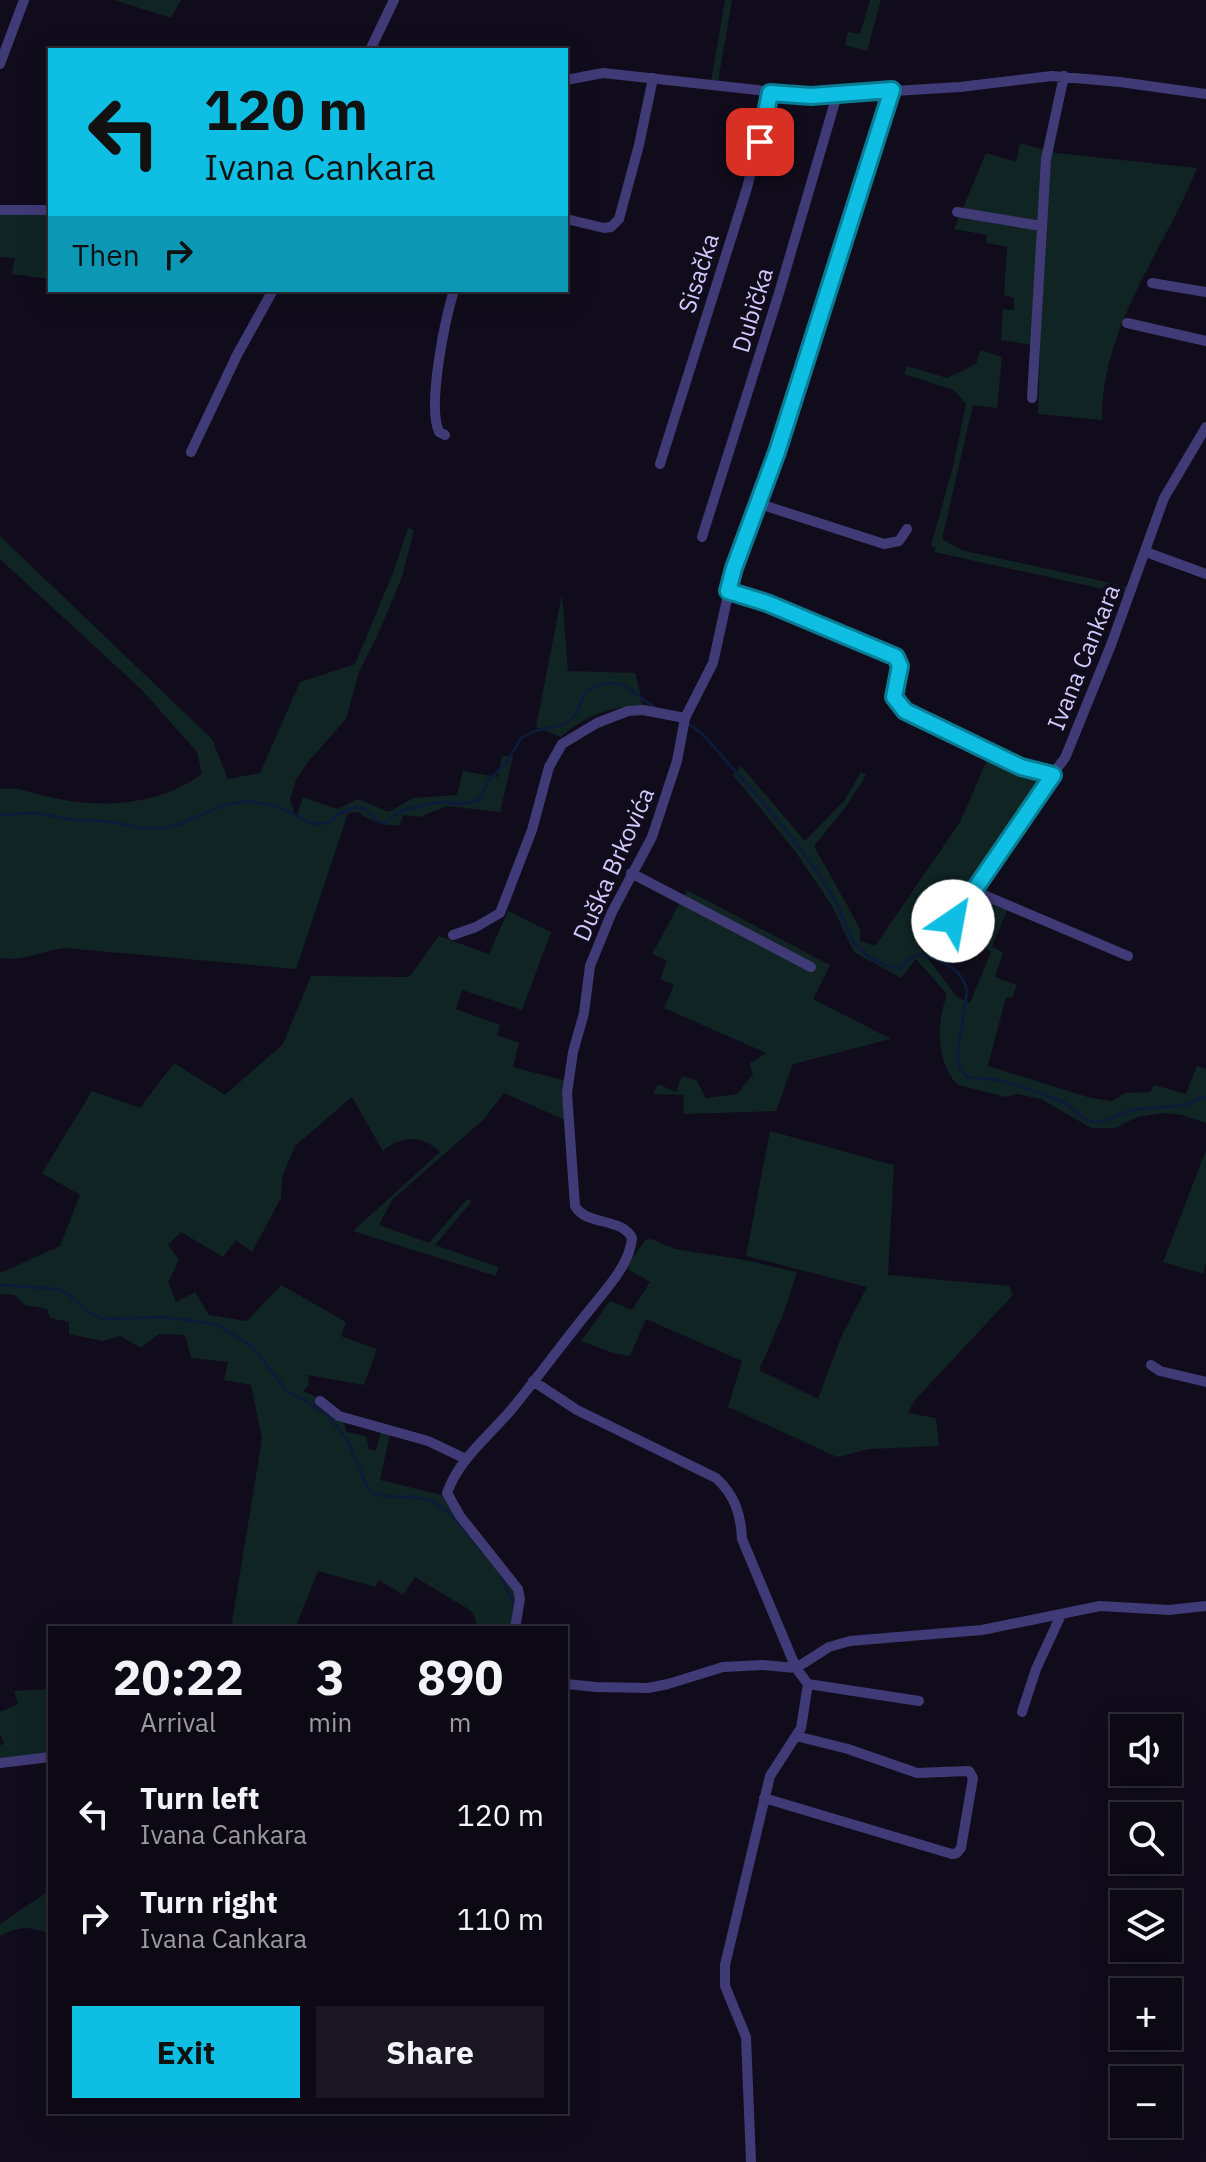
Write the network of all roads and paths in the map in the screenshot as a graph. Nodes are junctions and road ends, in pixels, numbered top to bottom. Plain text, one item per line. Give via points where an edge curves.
1 (24, 0) edge
2 (394, 0) edge
3 (371, 48) edge
4 (0, 64) edge
5 (1064, 76) junction
6 (653, 78) junction
7 (568, 80) edge
8 (892, 90) junction
9 (770, 93) junction
10 (1206, 94) edge
11 (837, 95) junction
12 (0, 210) edge
13 (48, 210) edge
14 (957, 212) dead end
15 (568, 219) edge
16 (1041, 226) junction
17 (1152, 283) dead end
18 (272, 292) edge
19 (454, 292) edge
20 (1206, 292) edge
21 (1127, 323) dead end
22 (1206, 341) edge
23 (1032, 398) dead end
24 (1206, 427) edge
25 (445, 435) dead end
26 (191, 452) dead end
27 (660, 464) dead end
28 (760, 504) junction
29 (907, 529) dead end
30 (702, 537) dead end
31 (1146, 552) junction
32 (1206, 574) edge
33 (728, 591) junction
34 (685, 718) junction
35 (1053, 775) junction
36 (631, 873) junction
37 (972, 890) junction
38 (453, 935) dead end
39 (937, 947) dead end
40 (1128, 956) dead end
41 (811, 967) dead end
42 (1151, 1365) dead end
43 (533, 1381) junction
44 (1206, 1382) edge
45 (320, 1401) dead end
46 (466, 1459) junction
47 (1206, 1606) edge
48 (1061, 1615) junction
49 (515, 1626) edge
50 (796, 1668) junction
51 (568, 1684) edge
52 (808, 1684) junction
53 (919, 1701) dead end
54 (1022, 1712) dead end
55 (796, 1736) junction
56 (48, 1757) edge
57 (0, 1763) edge
58 (764, 1798) junction
59 (751, 2162) edge

1 - 4 street
2 - 3 street
5 - 8 street
5 - 10 street
5 - 16 street via 1046,159
6 - 7 street via 603,73
6 - 9 street
6 - 15 street via 619,219 604,228
8 - 11 street
8 - 28 street, Duška Brkovića
9 - 11 street
9 - 27 street, Sisačka via 747,188
11 - 30 street, Dubička
12 - 13 street
14 - 16 street
16 - 23 street
17 - 20 street
18 - 26 street
19 - 25 street via 434,395 434,419
21 - 22 street
24 - 31 street, Ivana Cankara via 1164,498
28 - 29 street via 884,544 899,541
28 - 33 street, Duška Brkovića
31 - 32 street
31 - 35 street, Ivana Cankara via 1065,758
33 - 34 street, Duška Brkovića via 713,663
33 - 35 street via 894,656 900,666 894,697 905,711 1021,767
34 - 36 street, Duška Brkovića via 668,794
34 - 38 street via 628,711 562,744 549,767 500,913
35 - 37 street, Ivana Cankara
36 - 41 street
36 - 43 street, Duška Brkovića via 590,966 567,1093 577,1211 624,1228 632,1242 616,1277
37 - 39 street, Ivana Cankara
37 - 40 street
42 - 44 street
43 - 46 street, Duška Brkovića
43 - 50 street via 577,1410 723,1484 741,1517 742,1539
45 - 46 street via 339,1416 428,1441
46 - 49 street, Duška Brkovića via 447,1493 518,1589
47 - 48 street via 1100,1606
48 - 50 street via 982,1630 850,1641 829,1647
48 - 54 street
50 - 51 street via 723,1667 648,1688
50 - 52 street
52 - 53 street
52 - 55 street
55 - 58 street via 770,1776
55 - 58 street via 917,1773 969,1771 973,1778 961,1848 952,1854
56 - 57 street
58 - 59 street via 725,1965 725,1986 746,2037

